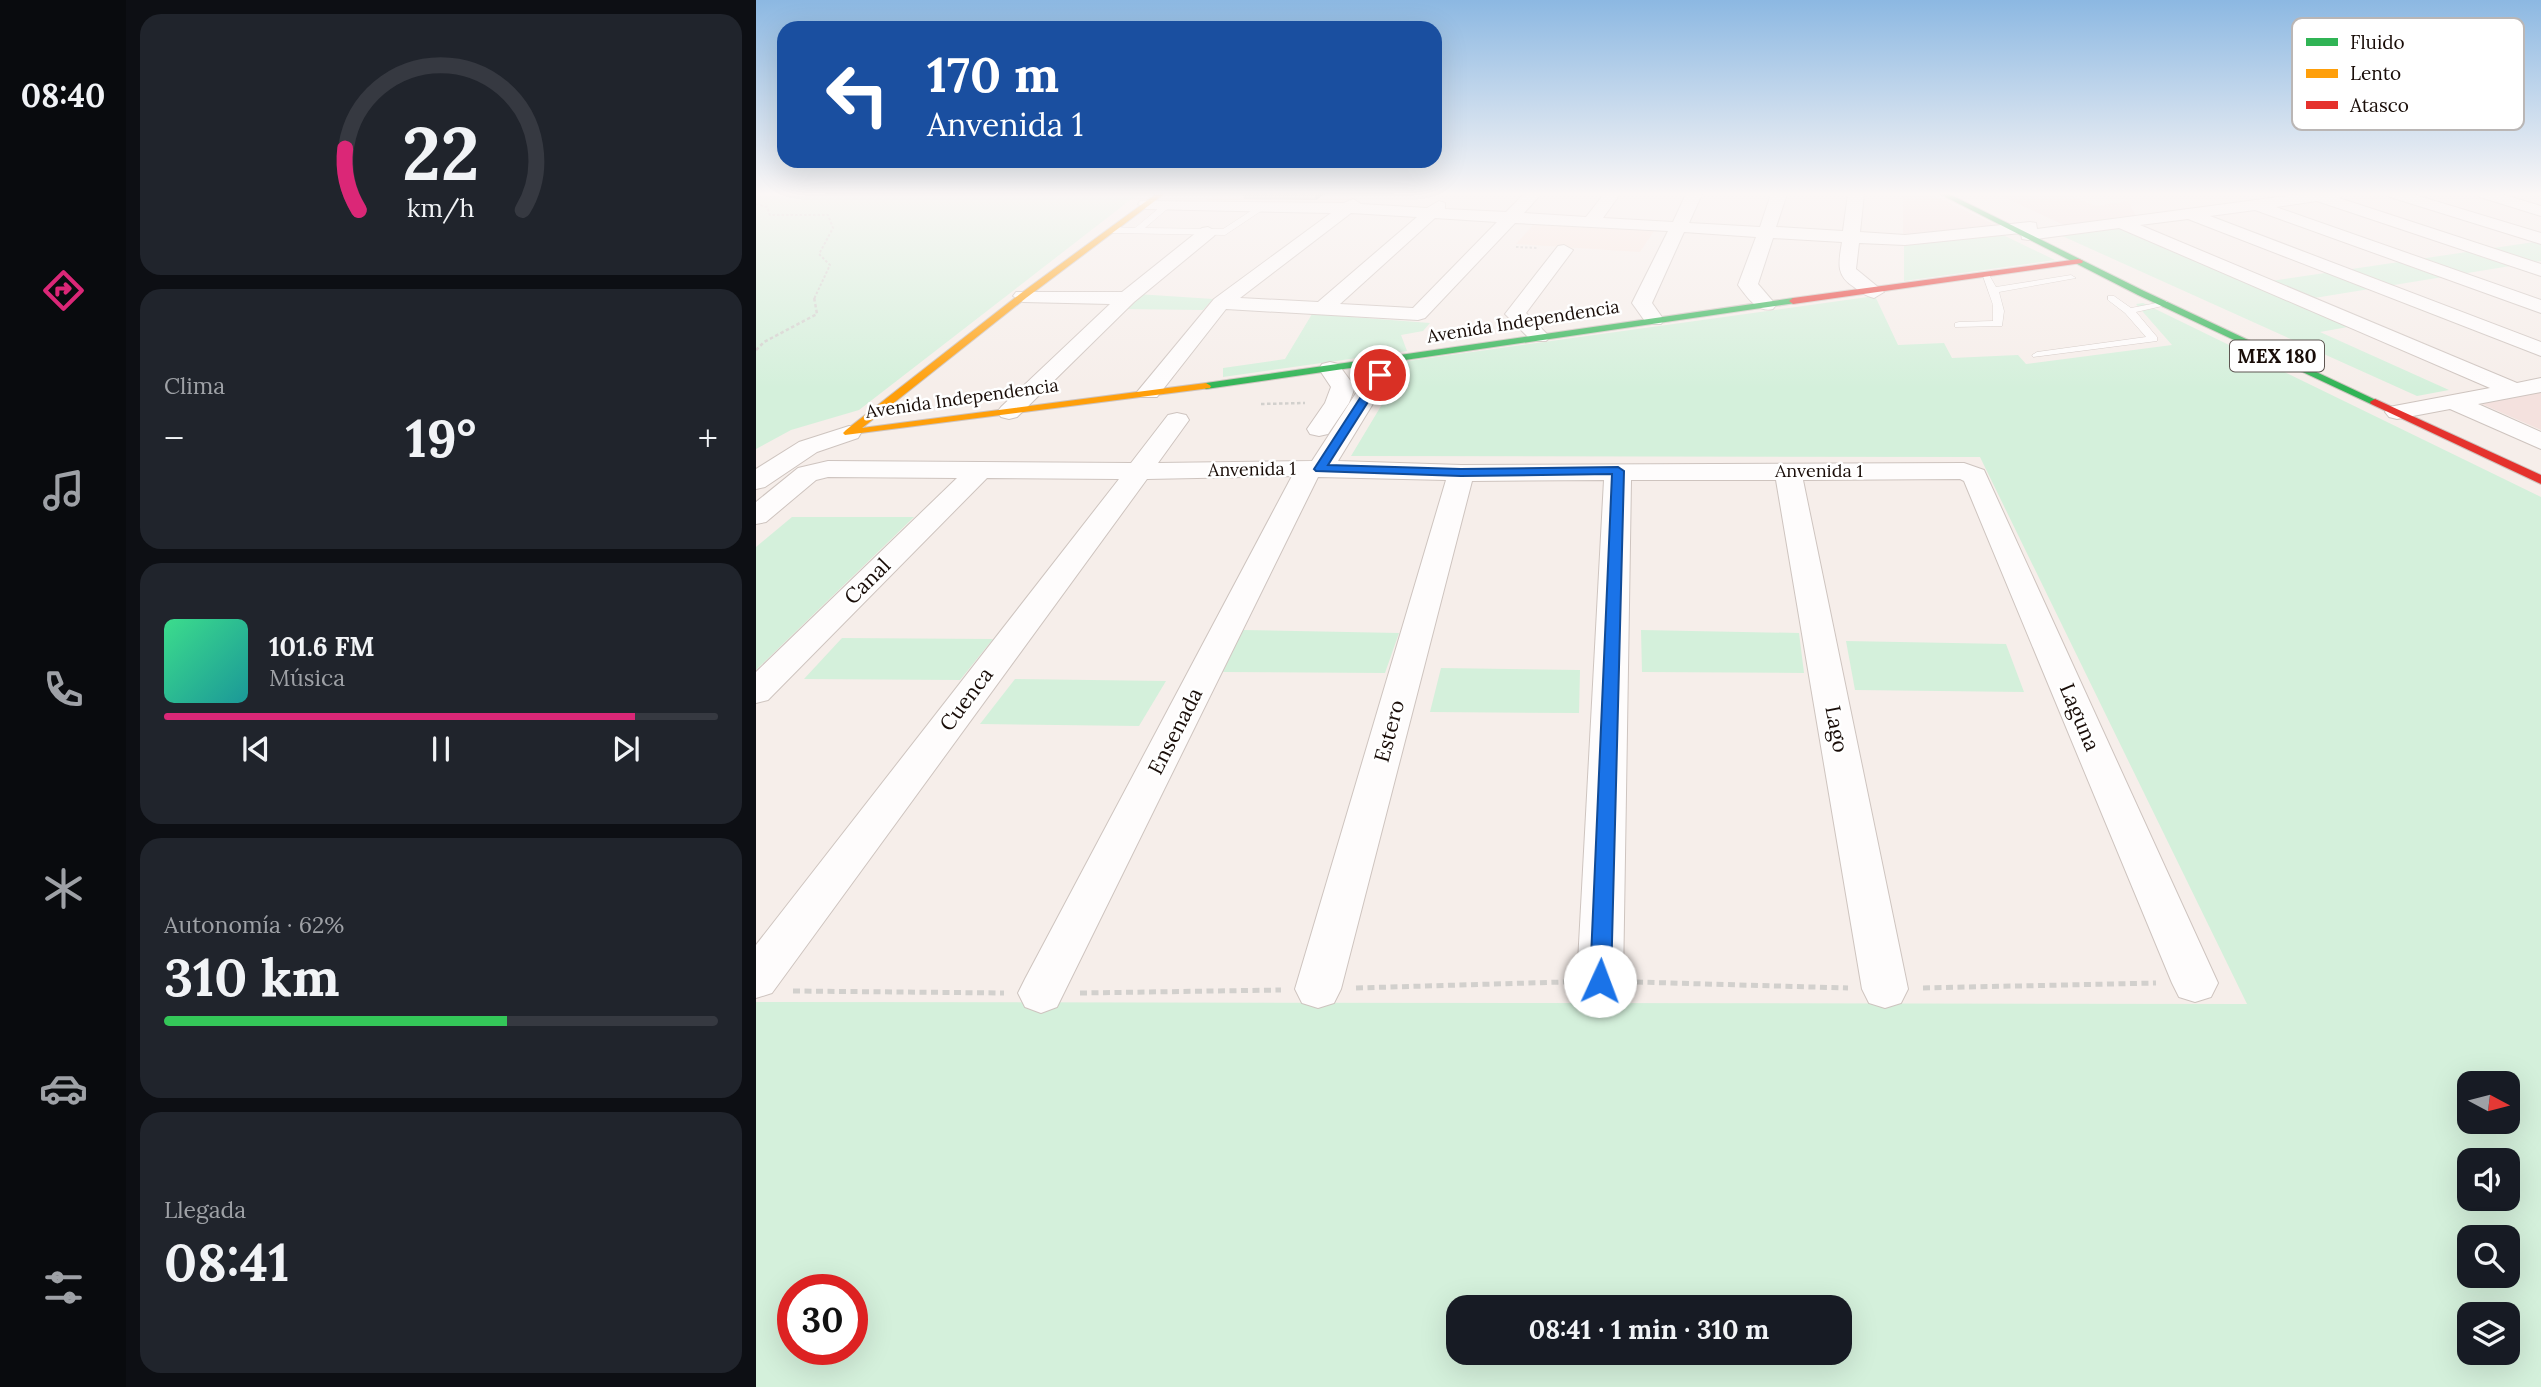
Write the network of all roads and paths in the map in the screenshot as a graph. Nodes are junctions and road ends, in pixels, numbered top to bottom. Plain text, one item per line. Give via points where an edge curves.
1 (824, 259) edge
2 (1074, 259) edge
3 (1175, 259) edge
4 (1280, 259) edge
5 (1379, 259) edge
6 (1471, 259) edge
7 (1557, 259) edge
8 (1662, 259) edge
9 (1757, 259) edge
10 (1848, 259) edge
11 (2075, 259) edge
12 (2087, 259) edge
13 (2206, 259) edge
14 (2305, 259) edge
15 (2406, 259) edge
16 (2505, 259) edge
17 (2079, 261) junction
18 (2332, 269) junction
19 (2537, 269) edge
20 (1985, 275) junction
21 (2071, 278) dead end
22 (2463, 279) junction
23 (2257, 280) junction
24 (1994, 290) junction
25 (1874, 292) junction
26 (2390, 292) junction
27 (2141, 293) junction
28 (1024, 296) junction
29 (1127, 298) junction
30 (1221, 303) junction
31 (2164, 303) junction
32 (2312, 304) junction
33 (1766, 305) junction
34 (2541, 307) edge
35 (1322, 309) junction
36 (2129, 312) junction
37 (1654, 320) junction
38 (1959, 325) dead end
39 (1539, 337) junction
40 (756, 350) edge
41 (2541, 350) edge
42 (2037, 355) dead end
43 (1388, 361) junction
44 (1330, 369) junction
45 (2541, 385) edge
46 (2515, 390) junction
47 (1149, 392) junction
48 (2454, 402) junction
49 (1337, 403) junction
50 (1261, 404) dead end
51 (2406, 410) junction
52 (1009, 412) junction
53 (1177, 420) dead end
54 (849, 433) junction
55 (2541, 441) edge
56 (2541, 467) edge
57 (1309, 468) junction
58 (1950, 469) joint
59 (1788, 470) junction
60 (979, 471) junction
61 (1138, 471) junction
62 (1618, 471) junction
63 (1461, 473) junction
64 (2541, 480) edge
65 (756, 481) edge
66 (756, 516) edge
67 (756, 692) edge
68 (1600, 981) junction
69 (2195, 983) joint
70 (770, 985) edge
71 (1318, 989) junction
72 (1885, 989) junction
73 (1041, 993) junction

1 - 40 path via 830,265 814,297 817,314
2 - 28 street
3 - 29 street
4 - 30 street
5 - 35 street
6 - 35 street via 1418,314
7 - 39 street via 1516,314
8 - 37 street via 1642,303
9 - 33 street via 1748,285
10 - 25 street via 1851,277
11 - 17 street, MEX 180
12 - 51 street, MEX 180
13 - 23 street
14 - 18 street
15 - 22 street
16 - 19 street
17 - 20 street, Avenida Independencia
17 - 27 street, MEX 180
18 - 23 street
18 - 26 street
19 - 22 street
20 - 24 lane
20 - 25 street, Avenida Independencia
21 - 24 lane
22 - 34 street
23 - 32 street
24 - 38 lane via 1998,324
25 - 33 street, Avenida Independencia
26 - 32 street
26 - 41 street
27 - 31 street, MEX 180
27 - 36 lane via 2110,298
28 - 29 street
28 - 54 street
29 - 52 street
30 - 35 street
30 - 47 street
31 - 36 lane
31 - 51 street, MEX 180
32 - 46 street
33 - 37 street, Avenida Independencia
36 - 42 lane via 2153,339
37 - 39 street, Avenida Independencia
39 - 43 street, Avenida Independencia
43 - 44 street, Avenida Independencia
43 - 57 street, Ensenada
44 - 47 street, Avenida Independencia
44 - 49 street via 1343,387
45 - 46 street
46 - 48 street
47 - 52 street, Avenida Independencia
48 - 51 street
48 - 55 street
49 - 50 path
49 - 57 street, Ensenada
51 - 56 street, MEX 180
51 - 64 street, MEX 180
52 - 54 street, Avenida Independencia
53 - 61 street, Cuenca
54 - 65 street via 808,447
57 - 61 street, Anvenida 1
57 - 63 street, Anvenida 1
57 - 73 street, Ensenada
58 - 59 street, Anvenida 1
58 - 69 street, Laguna via 1975,477
59 - 62 street, Anvenida 1
59 - 72 street, Lago
60 - 61 street, Anvenida 1
60 - 66 street, Anvenida 1 via 828,469 807,474
60 - 67 street, Canal
61 - 70 street, Cuenca
62 - 63 street, Anvenida 1
62 - 68 street
63 - 71 street, Estero
68 - 71 path
68 - 72 path
69 - 72 path
70 - 73 path
71 - 73 path

